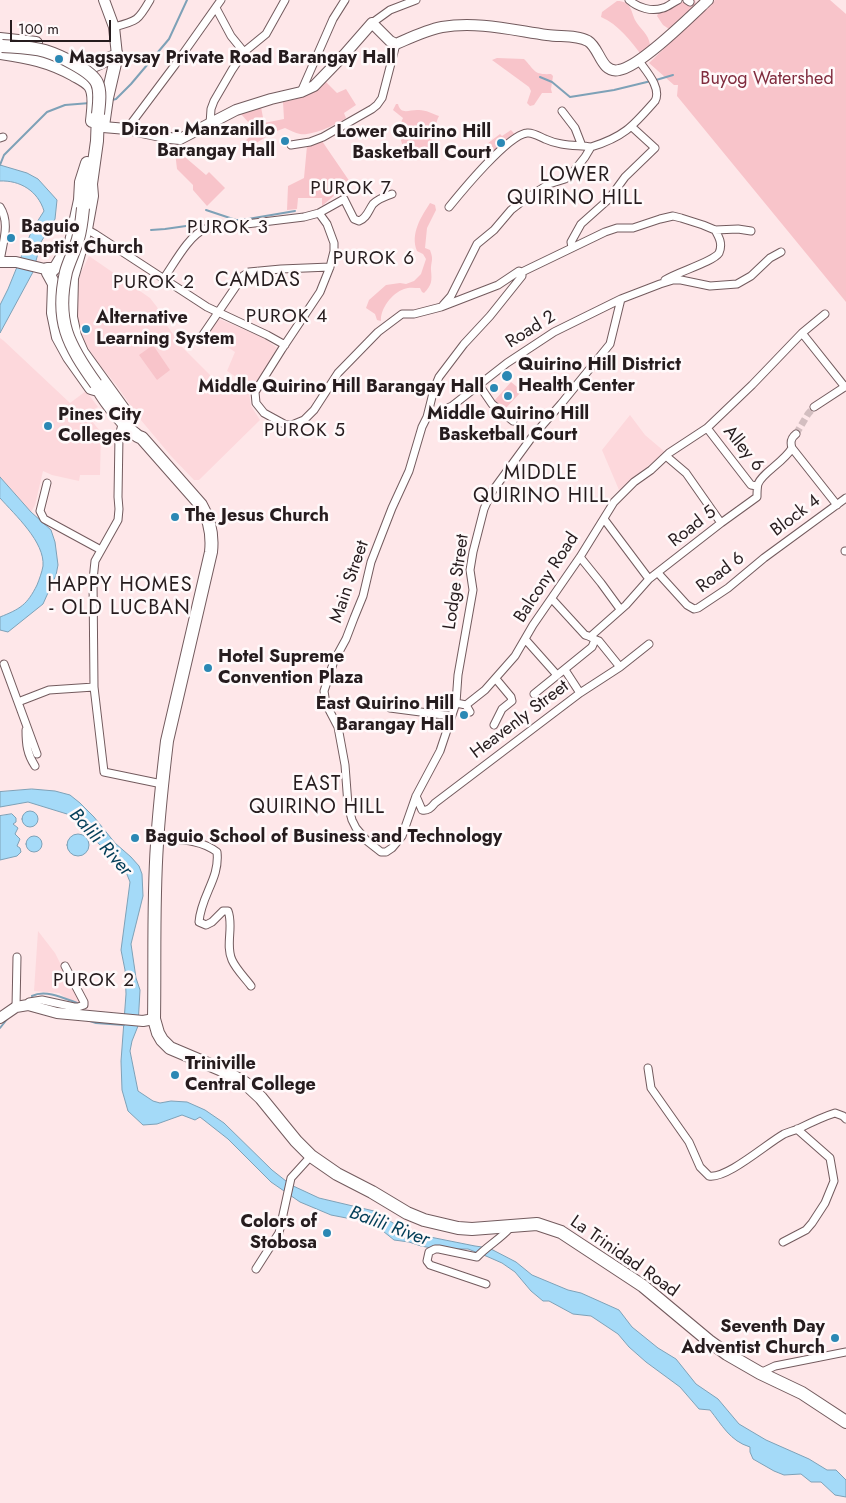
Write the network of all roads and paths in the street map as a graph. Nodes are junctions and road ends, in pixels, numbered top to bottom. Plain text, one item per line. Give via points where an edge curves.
1 (104, 0) edge
2 (150, 0) edge
3 (221, 0) edge
4 (285, 0) edge
5 (345, 0) edge
6 (416, 0) edge
7 (678, 0) edge
8 (708, 0) edge
9 (632, 1) edge
10 (216, 8) junction
11 (372, 23) junction
12 (114, 27) junction
13 (396, 44) junction
14 (1, 46) edge
15 (244, 52) junction
16 (639, 60) junction
17 (113, 65) junction
18 (84, 81) junction
19 (302, 92) junction
20 (93, 95) junction
21 (562, 111) dead end
22 (99, 117) junction
23 (210, 124) junction
24 (632, 127) junction
25 (127, 129) junction
26 (291, 145) dead end
27 (582, 146) junction
28 (591, 147) junction
29 (87, 162) junction
30 (90, 188) junction
31 (392, 194) dead end
32 (0, 207) edge
33 (449, 207) dead end
34 (320, 213) junction
35 (86, 230) junction
36 (715, 230) junction
37 (751, 231) dead end
38 (572, 248) junction
39 (781, 252) dead end
40 (60, 260) junction
41 (0, 262) edge
42 (77, 264) junction
43 (330, 267) junction
44 (522, 272) junction
45 (56, 277) junction
46 (164, 278) junction
47 (660, 284) junction
48 (621, 299) junction
49 (441, 307) junction
50 (218, 312) junction
51 (825, 314) dead end
52 (802, 333) junction
53 (200, 339) dead end
54 (284, 345) junction
55 (480, 385) junction
56 (97, 387) junction
57 (846, 387) edge
58 (814, 408) tunnel mouth
59 (427, 417) junction
60 (123, 421) junction
61 (513, 421) dead end
62 (707, 428) junction
63 (796, 434) tunnel mouth
64 (142, 438) junction
65 (792, 448) junction
66 (666, 456) junction
67 (47, 483) dead end
68 (757, 486) junction
69 (846, 498) edge
70 (837, 505) junction
71 (604, 519) junction
72 (721, 523) junction
73 (101, 550) junction
74 (580, 557) junction
75 (764, 558) joint
76 (658, 573) junction
77 (650, 580) junction
78 (552, 599) junction
79 (620, 609) junction
80 (593, 638) junction
81 (525, 639) junction
82 (649, 644) dead end
83 (4, 664) dead end
84 (620, 667) junction
85 (565, 670) junction
86 (557, 676) junction
87 (496, 679) junction
88 (94, 687) junction
89 (580, 693) junction
90 (534, 694) dead end
91 (18, 702) junction
92 (456, 703) junction
93 (466, 705) junction
94 (390, 708) dead end
95 (470, 712) dead end
96 (451, 716) junction
97 (494, 725) dead end
98 (26, 727) junction
99 (37, 754) dead end
100 (34, 766) dead end
101 (162, 784) junction
102 (416, 796) junction
103 (157, 838) junction
104 (17, 957) dead end
105 (65, 966) dead end
106 (251, 986) dead end
107 (28, 1006) junction
108 (16, 1007) junction
109 (0, 1018) edge
110 (154, 1019) junction
111 (648, 1068) dead end
112 (846, 1119) edge
113 (797, 1130) junction
114 (311, 1156) junction
115 (509, 1226) junction
116 (783, 1242) dead end
117 (256, 1269) dead end
118 (486, 1284) dead end
119 (846, 1352) edge
120 (760, 1373) junction
121 (846, 1422) edge

1 - 12 street
2 - 12 street via 134,22
3 - 10 street
4 - 15 street via 266,34
5 - 19 street via 333,19
6 - 11 street via 390,10
7 - 9 street via 656,9 646,9
8 - 16 street
10 - 15 street
10 - 25 street
11 - 13 street
11 - 19 street via 314,86
12 - 17 street
13 - 16 street via 440,27 497,26 580,38 589,42 609,69 620,70
13 - 26 street via 382,98 377,105 323,137
14 - 17 highway via 42,44 85,68
14 - 18 highway via 49,63
14 - 30 highway, bridge via 44,50 95,80 99,97 97,142
15 - 23 street via 214,101
16 - 24 street via 656,87 657,97
17 - 18 highway
17 - 20 highway
17 - 22 highway via 107,98
18 - 20 highway
19 - 23 street via 252,104
20 - 22 highway
21 - 27 street via 575,128
22 - 25 street
22 - 29 highway
22 - 30 highway via 99,184
23 - 25 street via 180,138
24 - 28 street
24 - 38 street via 654,148 625,177 609,199 581,224 571,242
27 - 28 street
27 - 33 street via 567,146 526,133 492,158
28 - 49 street via 570,176 524,200 477,244 451,296
29 - 30 highway
29 - 40 highway via 71,242
30 - 35 highway
30 - 56 highway, bridge via 83,208 79,238 67,271 62,305 67,336
31 - 34 street via 379,199 359,221 354,219 344,198
32 - 41 street via 6,224
34 - 43 street via 334,243
34 - 46 street via 199,231
35 - 42 highway
35 - 46 street
36 - 37 street
36 - 38 street via 673,216 633,228 617,228
36 - 47 street via 721,241 715,256
38 - 44 street
39 - 47 street via 737,284 710,286 681,280
40 - 42 highway via 61,267 66,270
40 - 45 highway via 53,269
41 - 45 street via 16,262
42 - 45 highway
43 - 50 street via 249,272
43 - 54 street via 320,292
44 - 49 street
44 - 59 street, Main Street via 439,377
45 - 56 highway via 54,313 58,336 91,388
45 - 64 highway via 70,308 72,327 82,352
46 - 50 street
47 - 48 street, Road 2
48 - 55 street, Road 2 via 554,332
48 - 92 street, Lodge Street via 610,344 532,436 487,501 470,570 473,590
49 - 54 street via 402,314 392,320 338,373 314,410 304,420 292,425 264,413 254,397 258,385
50 - 53 street
50 - 54 street
51 - 52 street, Balcony Road
52 - 57 street
52 - 62 street, Balcony Road
55 - 59 street, Road 2 via 452,406
55 - 61 street via 492,404
56 - 60 highway
57 - 58 street
59 - 102 street, Main Street via 372,562 363,596 324,691 326,704 338,727 348,805 361,834 386,852 402,836
60 - 64 highway
60 - 73 street via 119,436 118,520
62 - 66 street, Balcony Road
62 - 68 street, Alley 6 via 751,485
63 - 65 street via 792,438
64 - 101 highway via 201,505 212,533 211,552 167,741
65 - 68 street
65 - 70 street
66 - 71 street, Balcony Road via 614,502
66 - 72 street via 686,473
67 - 73 street via 40,511 44,518
68 - 72 street, Road 5 via 757,497
69 - 70 street, Block 4
70 - 75 street, Block 4
71 - 74 street, Balcony Road
71 - 77 street
72 - 76 street, Road 5
73 - 88 street via 95,561 93,580
74 - 78 street, Balcony Road
74 - 79 street
75 - 76 street, Road 6 via 728,588 694,609
76 - 77 street, Road 5
77 - 79 street, Road 5
78 - 80 street via 585,635
78 - 81 street, Balcony Road
79 - 80 street, Road 5
80 - 84 street
80 - 85 street, Road 5 via 592,648
81 - 86 street
81 - 87 street, Balcony Road
82 - 84 street, Heavenly Street
83 - 91 street
84 - 89 street, Heavenly Street
85 - 86 street, Road 5
85 - 89 street
86 - 90 street, Road 5
87 - 93 street, Balcony Road
87 - 97 street via 512,701 502,709
88 - 91 street via 49,690
88 - 101 street via 104,772
89 - 102 street, Heavenly Street via 431,808 422,810
91 - 98 street
92 - 93 street
92 - 96 street
93 - 95 street
94 - 96 street
96 - 102 street via 440,751
98 - 99 street
98 - 100 street via 28,757
101 - 103 highway
103 - 106 street via 200,842 217,852 215,876 202,903 200,922 206,925 223,911 228,911 231,918 231,959
103 - 110 highway
104 - 108 street
105 - 107 street via 84,1004 74,1006 42,1000 30,1002
107 - 108 street
107 - 110 street via 57,1013
108 - 109 street
110 - 114 highway, La Trinidad Road via 158,1033 170,1048 245,1083
111 - 113 street via 654,1094 709,1176 734,1168 786,1133
112 - 113 street via 833,1114
113 - 116 street via 830,1158 834,1181 825,1203 806,1230
114 - 115 highway, La Trinidad Road via 337,1174 424,1220 465,1229
114 - 117 street via 291,1178 280,1233
115 - 118 street via 507,1232 474,1257 434,1249 429,1252 427,1261 436,1268
115 - 120 highway, La Trinidad Road via 537,1224 561,1232 643,1286 721,1350
119 - 120 street via 775,1366
120 - 121 highway, La Trinidad Road via 802,1393

